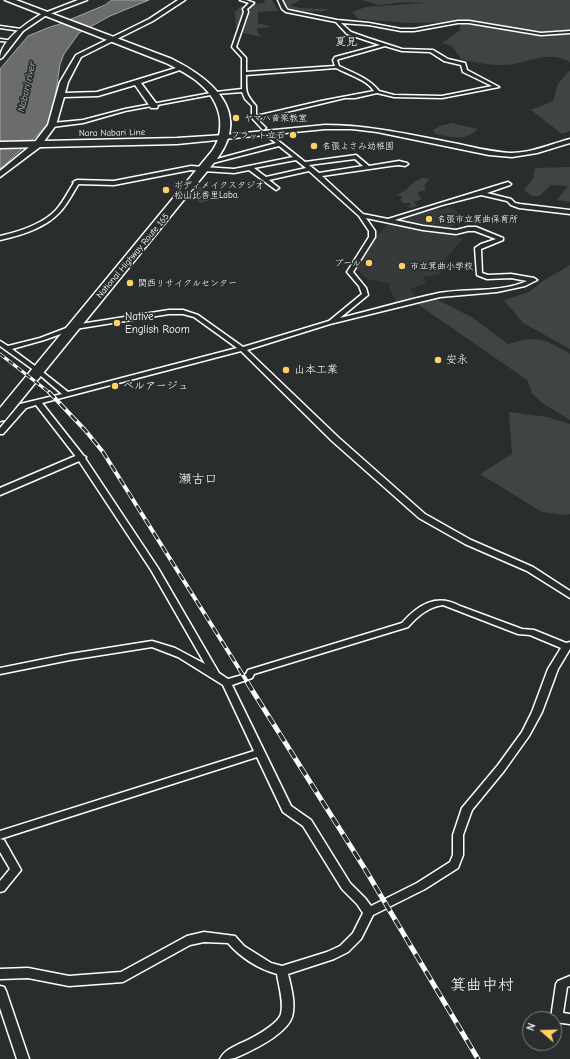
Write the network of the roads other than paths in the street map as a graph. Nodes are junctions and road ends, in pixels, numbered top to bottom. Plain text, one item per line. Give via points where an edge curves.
1 (9, 0) edge
2 (84, 0) edge
3 (182, 0) edge
4 (242, 0) edge
5 (280, 0) edge
6 (47, 14) junction
7 (337, 21) junction
8 (0, 26) edge
9 (21, 30) junction
10 (570, 32) edge
11 (112, 39) junction
12 (0, 40) edge
13 (12, 42) junction
14 (386, 45) junction
15 (0, 57) edge
16 (337, 67) junction
17 (181, 68) junction
18 (244, 74) junction
19 (136, 82) junction
20 (244, 90) junction
21 (377, 92) junction
22 (61, 94) junction
23 (216, 94) junction
24 (154, 106) junction
25 (254, 118) junction
26 (52, 125) junction
27 (263, 128) tunnel mouth
28 (271, 136) tunnel mouth
29 (224, 138) junction
30 (570, 141) edge
31 (279, 144) junction
32 (0, 145) edge
33 (35, 145) junction
34 (296, 158) junction
35 (304, 164) junction
36 (405, 164) dead end
37 (206, 165) junction
38 (250, 168) junction
39 (368, 168) junction
40 (310, 169) junction
41 (0, 175) edge
42 (318, 176) junction
43 (265, 179) junction
44 (77, 182) joint
45 (508, 184) dead end
46 (276, 188) dead end
47 (481, 194) junction
48 (570, 212) edge
49 (362, 216) junction
50 (387, 221) junction
51 (0, 238) edge
52 (328, 323) junction
53 (74, 327) junction
54 (0, 343) edge
55 (7, 348) junction
56 (242, 349) junction
57 (37, 370) junction
58 (66, 394) junction
59 (38, 403) junction
60 (0, 417) edge
61 (0, 432) edge
62 (80, 457) junction
63 (0, 492) edge
64 (570, 595) edge
65 (568, 646) edge
66 (0, 671) edge
67 (215, 675) junction
68 (227, 683) junction
69 (259, 753) junction
70 (0, 835) edge
71 (0, 843) edge
72 (0, 888) edge
73 (369, 912) junction
74 (282, 971) junction
75 (0, 974) edge
76 (570, 980) edge
77 (0, 991) edge
78 (570, 1018) edge
79 (23, 1059) edge
80 (226, 1059) edge

1 - 6 highway, National Highway Route 165
2 - 6 main road
3 - 11 street via 151,20
4 - 18 street via 252,3 245,9 234,47 244,58
5 - 7 street via 287,12
6 - 9 street
6 - 11 highway, National Highway Route 165
7 - 10 street via 401,30 469,22 541,34
7 - 14 street via 349,33
8 - 9 street
9 - 13 street
11 - 17 highway, National Highway Route 165
11 - 22 street via 78,56 64,82
12 - 13 street
13 - 15 street
14 - 16 street via 337,58
14 - 21 street via 408,51 431,51 446,60 463,64 466,71 497,87 442,97 400,96
16 - 18 street
16 - 21 street via 366,81
17 - 19 street
17 - 23 highway, National Highway Route 165 via 202,80
18 - 20 street
19 - 22 street via 98,94
19 - 24 street
20 - 23 street
20 - 25 street via 247,99 254,106
21 - 25 street
22 - 26 street
23 - 24 street
23 - 29 highway, National Highway Route 165 via 225,115
24 - 26 street
25 - 27 street
26 - 33 street
28 - 31 street
29 - 30 street via 325,127 352,127 512,155
29 - 33 main road, Nara Nabari Line
29 - 37 highway, National Highway Route 165
31 - 34 street
31 - 37 street
32 - 33 main road, Nara Nabari Line
33 - 41 street
34 - 35 street
34 - 38 street
35 - 39 street via 356,157
35 - 40 street
36 - 39 street
37 - 38 street via 232,172
37 - 44 street via 114,183
37 - 53 highway, National Highway Route 165
38 - 43 street
39 - 42 street
40 - 42 street
40 - 43 street
42 - 49 street
43 - 46 street
44 - 51 street via 56,213 22,232
45 - 47 street
47 - 48 street via 509,200 519,206
47 - 50 street
49 - 50 street
49 - 52 street via 372,231 372,237 350,272 361,283 365,295
50 - 52 street via 456,232 476,229 498,236 501,238 496,242 478,248 479,274 487,277 511,276 534,280 497,290 440,294
52 - 56 street
53 - 55 street
53 - 56 street via 183,312 202,320
53 - 57 highway, National Highway Route 165
54 - 55 street
55 - 57 street
56 - 58 street
56 - 64 street via 335,440 422,516 468,542 530,569
57 - 58 street
57 - 60 highway, National Highway Route 165
58 - 59 street
59 - 61 street via 23,406
59 - 62 street
62 - 63 street
62 - 67 street via 155,570
65 - 68 street via 531,632 521,632 464,611 451,603 434,604 413,616 405,625 251,672 249,676
65 - 73 street via 553,669 526,734 467,808 458,835 458,855 454,865 421,886
66 - 67 street via 152,644 163,647
67 - 68 street
68 - 69 street
69 - 70 street
69 - 73 street via 286,809 307,823 346,886
71 - 72 street via 16,870
73 - 74 street via 357,936 344,949
74 - 75 street via 268,966 240,949 231,939 204,937 187,941 123,977 69,981 28,973
74 - 80 street via 286,1018 278,1026 253,1043 230,1054
76 - 78 street via 562,984 557,1018
77 - 79 street

